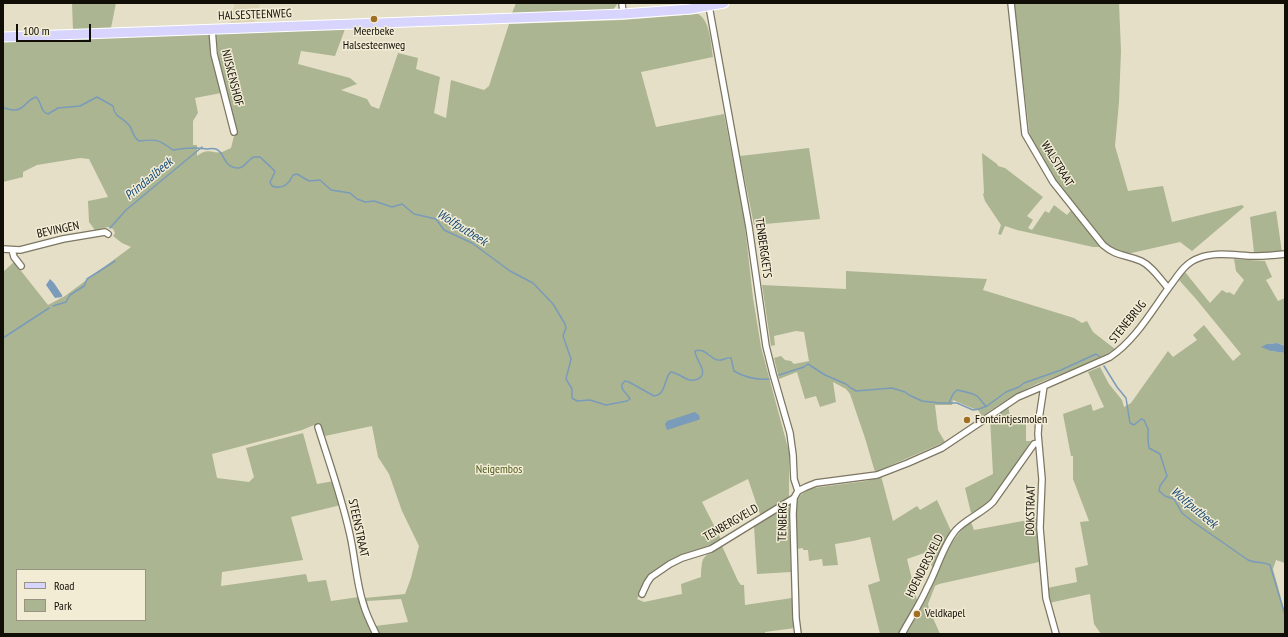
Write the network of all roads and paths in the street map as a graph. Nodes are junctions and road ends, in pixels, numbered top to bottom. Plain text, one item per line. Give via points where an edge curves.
1 (622, 3) edge
2 (724, 3) edge
3 (1012, 3) edge
4 (709, 6) junction
5 (623, 14) junction
6 (212, 29) junction
7 (3, 37) edge
8 (234, 132) dead end
9 (108, 234) dead end
10 (3, 249) edge
11 (12, 250) junction
12 (1285, 254) edge
13 (21, 266) dead end
14 (1168, 288) junction
15 (1044, 386) junction
16 (318, 427) dead end
17 (1038, 443) junction
18 (942, 448) joint
19 (798, 491) junction
20 (794, 498) junction
21 (642, 594) dead end
22 (376, 634) edge
23 (798, 634) edge
24 (902, 634) edge
25 (1056, 634) edge

1 - 5 street
2 - 4 main road, HALSESTEENWEG
3 - 14 street, WALSTRAAT via 1026,134 1029,141 1053,182 1103,245 1111,252 1142,261
4 - 5 main road, HALSESTEENWEG
4 - 19 street, TENBERGKETS via 749,226 766,346 790,433 794,478
5 - 6 main road, HALSESTEENWEG
6 - 7 main road, HALSESTEENWEG
6 - 8 street, NIJSKENSHOF via 214,54
9 - 11 street, BEVINGEN via 105,232 63,239
10 - 11 street, BEVINGEN
11 - 13 street
12 - 14 street, STENEBRUG via 1218,254 1198,258 1184,267
14 - 15 street, STENEBRUG via 1135,334 1118,352
15 - 17 street, DOKSTRAAT
15 - 18 street, STENEBRUG via 1018,397
16 - 22 street, STEENSTRAAT via 347,521 360,596
17 - 24 street, HOENDERSVELD via 1028,451 993,502 957,529
17 - 25 street, DOKSTRAAT via 1042,479 1040,528 1044,577 1047,602
18 - 19 street, TENBERG via 877,475 816,483
19 - 20 street, TENBERG
20 - 21 street, TENBERGVELD via 711,549 670,564 651,577
20 - 23 street, TENBERG

